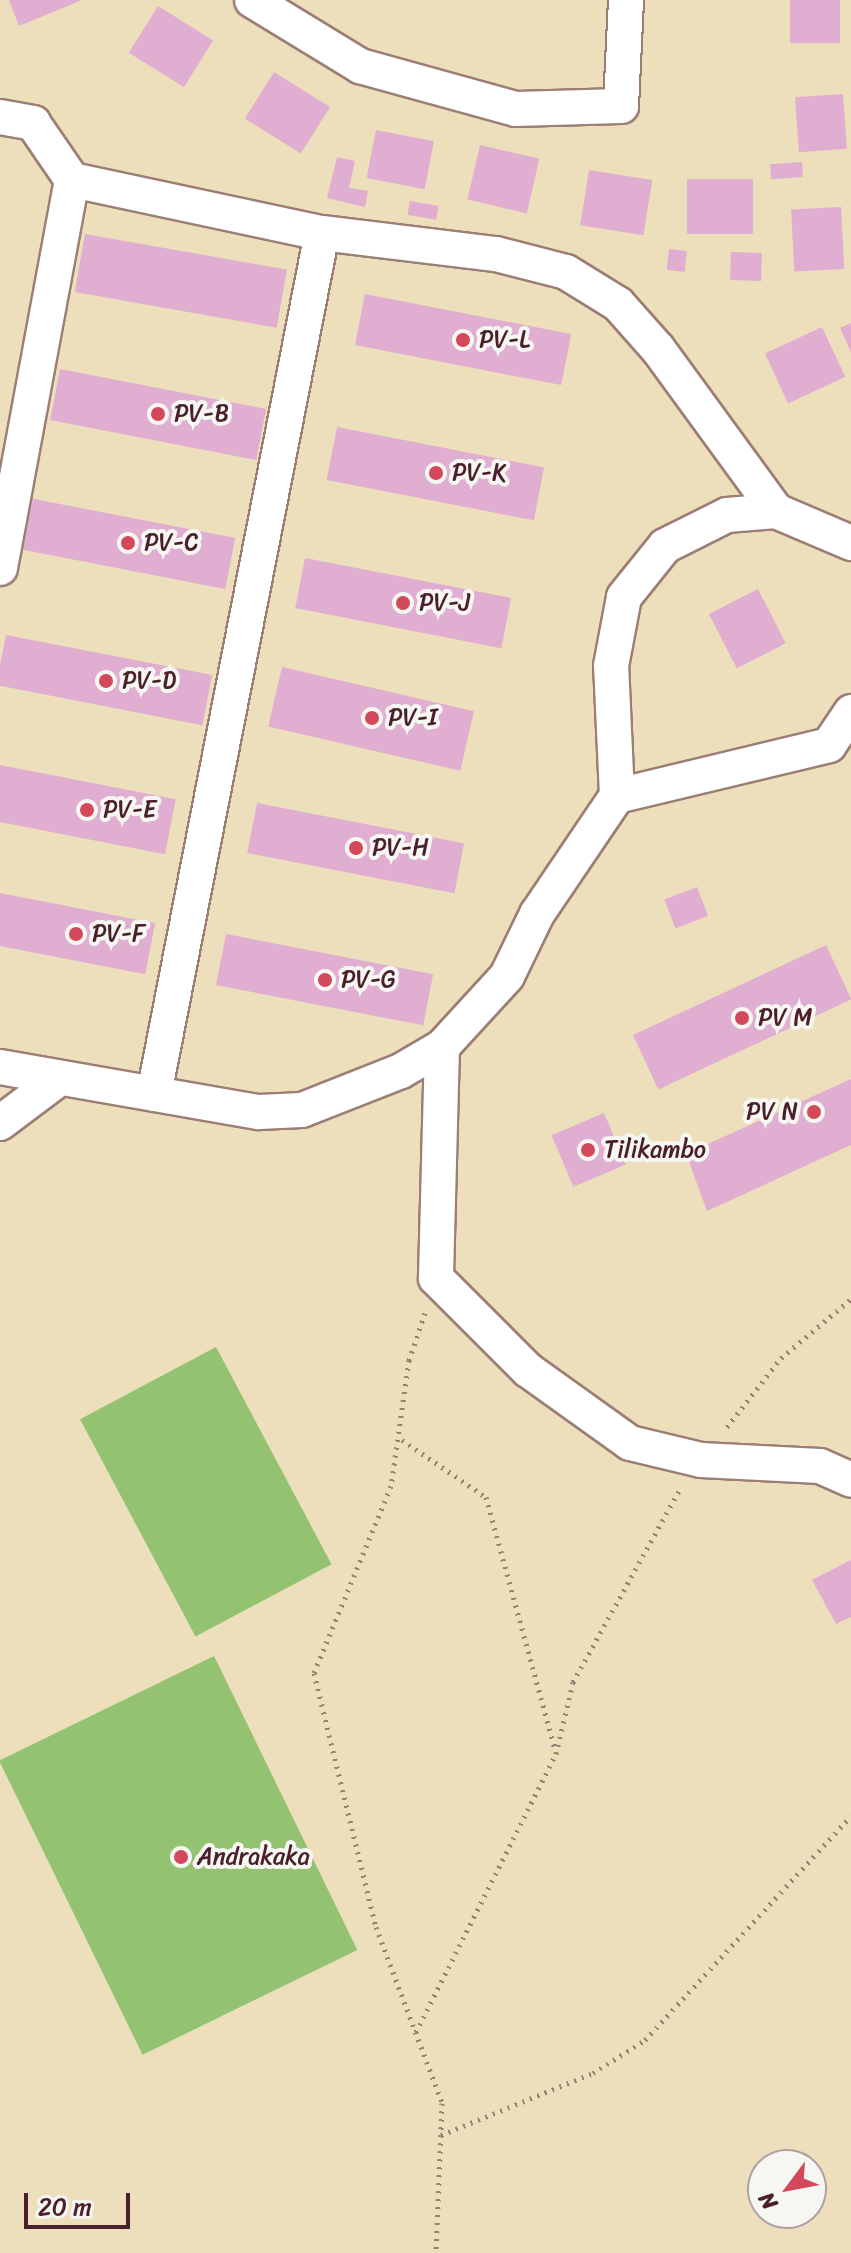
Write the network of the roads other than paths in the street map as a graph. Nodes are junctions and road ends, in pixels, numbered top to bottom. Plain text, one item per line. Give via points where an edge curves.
1 (252, 0) edge
2 (626, 0) edge
3 (0, 117) edge
4 (72, 180) junction
5 (322, 233) junction
6 (776, 511) junction
7 (851, 543) edge
8 (0, 568) edge
9 (851, 712) edge
10 (617, 796) junction
11 (442, 1047) junction
12 (0, 1067) edge
13 (60, 1078) junction
14 (154, 1094) junction
15 (0, 1123) edge
16 (851, 1480) edge

1 - 2 street via 360,66 516,109 621,106
3 - 4 street via 33,123
4 - 5 street
4 - 8 street
5 - 6 street via 496,254 566,272 618,304 658,349
5 - 14 street
6 - 7 street
6 - 10 street via 727,515 665,546 624,597 611,666
9 - 10 street via 829,745
10 - 11 street via 537,914 507,976
11 - 14 street via 401,1071 302,1110 259,1112
11 - 16 street via 436,1278 528,1370 630,1443 701,1460 820,1466
12 - 13 street
13 - 14 street
13 - 15 street

